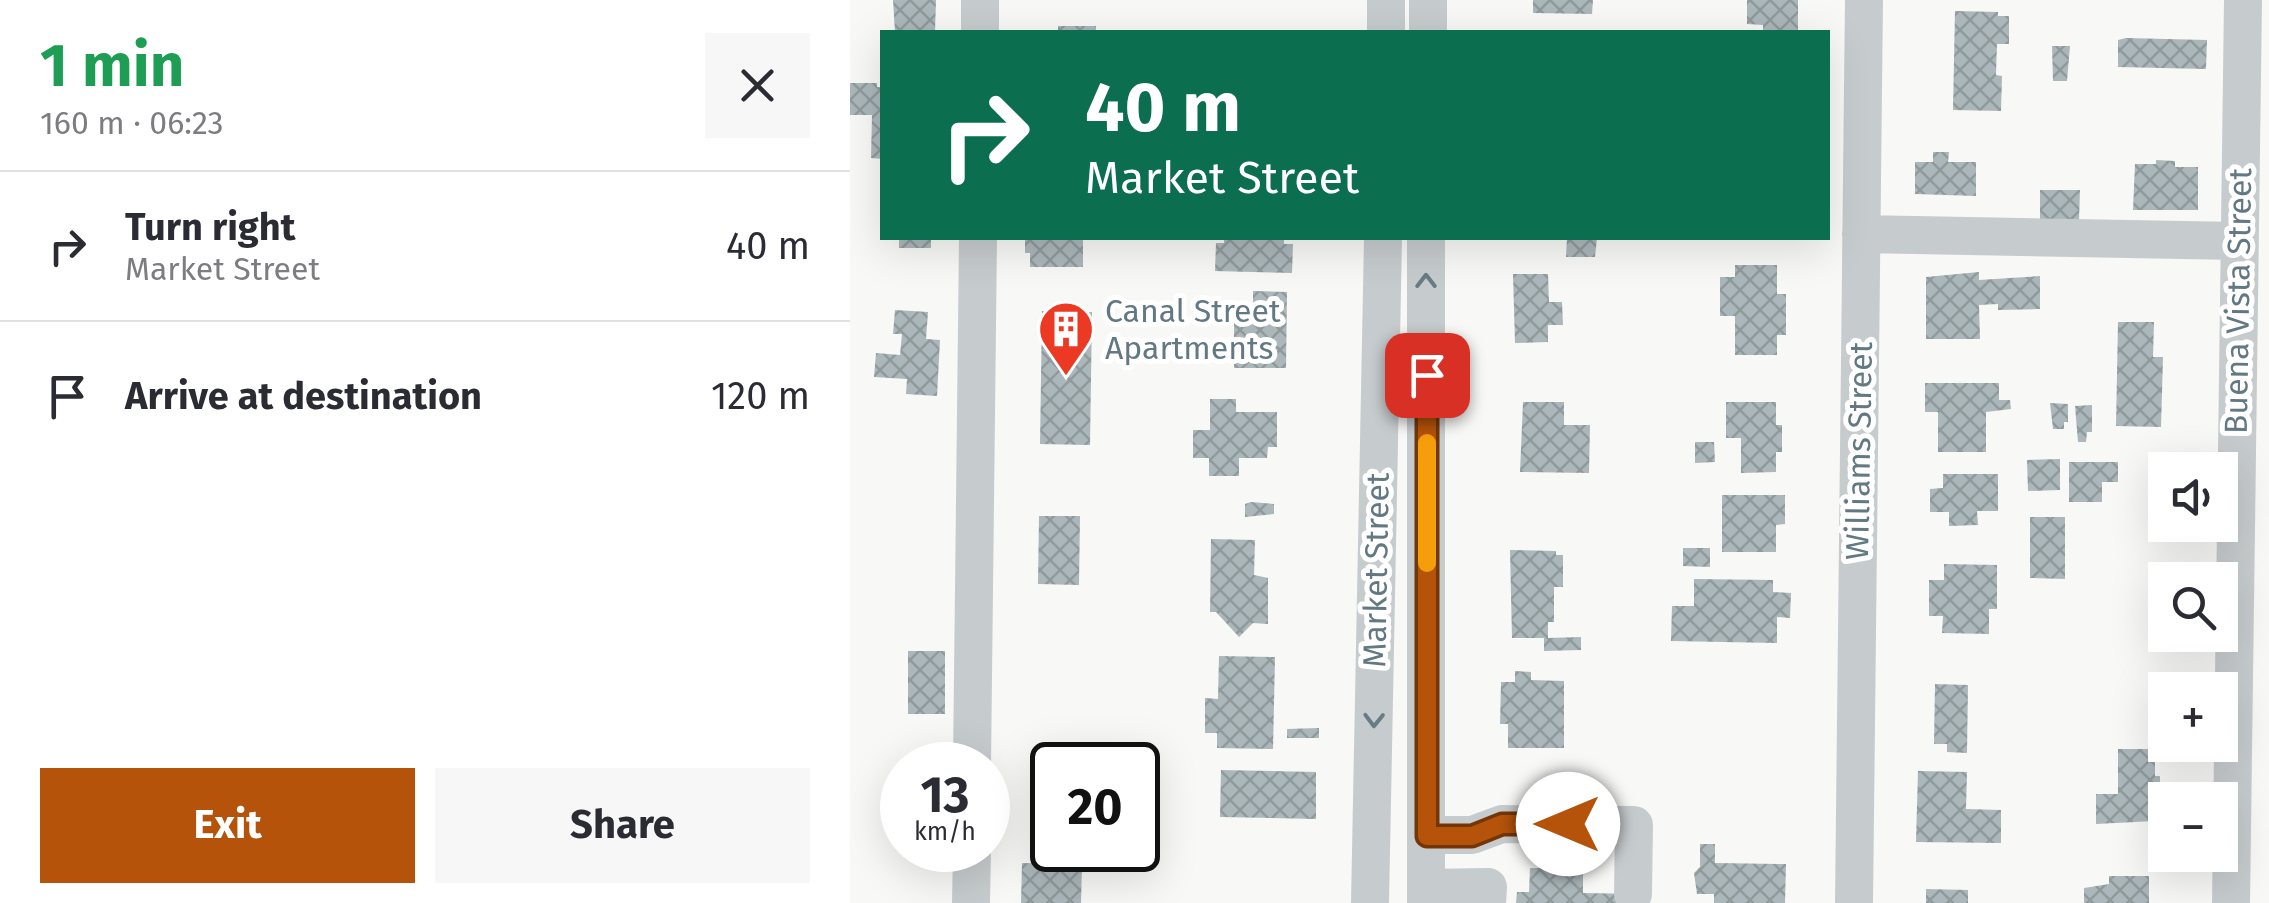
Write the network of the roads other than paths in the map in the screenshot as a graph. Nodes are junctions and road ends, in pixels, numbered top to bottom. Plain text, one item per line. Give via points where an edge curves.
1 (980, 0) edge
2 (1386, 0) edge
3 (1428, 0) edge
4 (1864, 0) edge
5 (2243, 0) edge
6 (980, 30) edge
7 (1386, 30) edge
8 (1428, 30) edge
9 (1861, 234) junction
10 (978, 240) edge
11 (1383, 240) edge
12 (1426, 240) edge
13 (2238, 241) junction
14 (972, 742) edge
15 (1427, 836) junction
16 (972, 872) edge
17 (1633, 894) dead end
18 (1426, 896) edge
19 (971, 903) edge
20 (1370, 903) edge
21 (1487, 903) edge
22 (1854, 903) edge
23 (2231, 903) edge

1 - 6 street
2 - 7 street
3 - 8 street
4 - 9 street, Williams Street
5 - 13 street, Buena Vista Street
9 - 13 street
9 - 22 street, Williams Street
10 - 14 street
11 -> 20 street, Market Street
15 -> 12 street, Market Street
13 - 23 street, Buena Vista Street
15 - 17 street via 1472,836 1502,824 1634,825
15 - 18 street, Market Street
16 - 19 street
18 - 21 street via 1488,887

